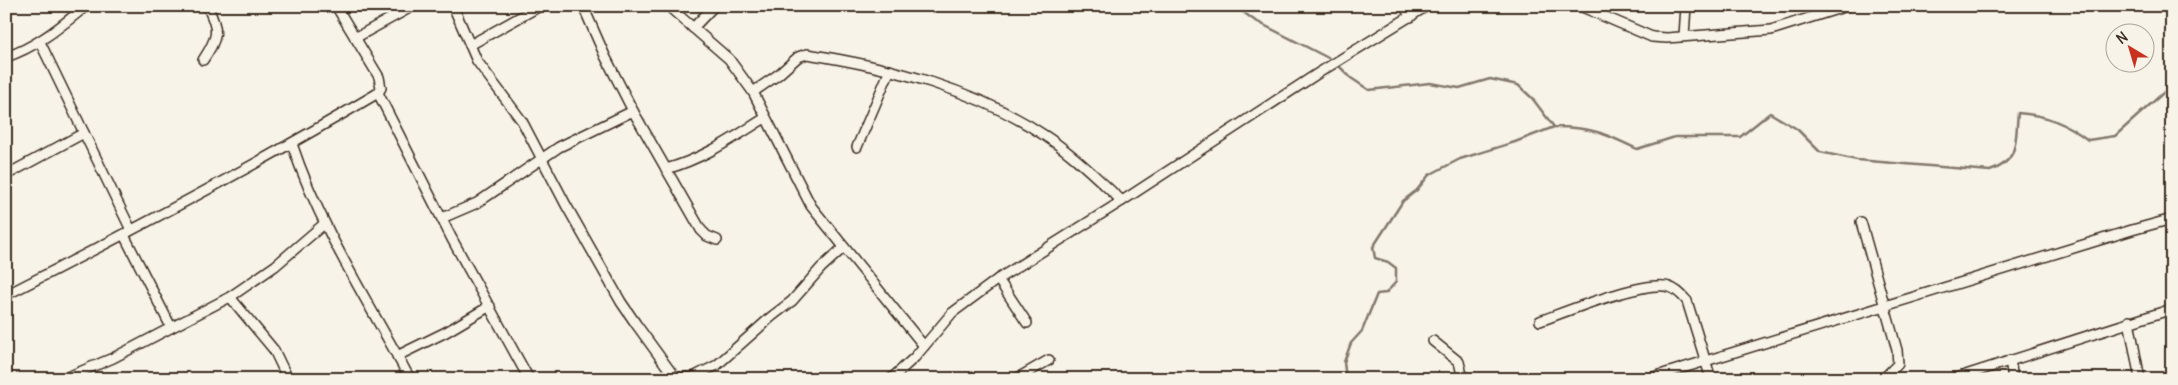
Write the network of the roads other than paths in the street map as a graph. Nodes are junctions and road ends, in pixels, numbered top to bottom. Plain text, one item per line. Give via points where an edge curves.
1 (86, 6) edge
2 (207, 6) edge
3 (336, 6) edge
4 (413, 6) edge
5 (453, 6) edge
6 (540, 6) edge
7 (583, 6) edge
8 (668, 6) edge
9 (714, 6) edge
10 (1404, 6) edge
11 (1427, 6) edge
12 (1580, 6) edge
13 (1686, 6) edge
14 (1847, 6) edge
15 (1411, 17) junction
16 (693, 28) junction
17 (1684, 36) junction
18 (355, 38) junction
19 (40, 42) junction
20 (470, 45) junction
21 (6, 57) edge
22 (203, 60) dead end
23 (890, 70) junction
24 (753, 92) junction
25 (378, 93) junction
26 (633, 111) junction
27 (765, 118) junction
28 (84, 133) junction
29 (292, 144) junction
30 (857, 146) dead end
31 (543, 159) junction
32 (666, 169) junction
33 (6, 175) edge
34 (1122, 201) junction
35 (442, 218) junction
36 (2172, 219) edge
37 (1861, 222) dead end
38 (324, 224) junction
39 (127, 233) junction
40 (717, 240) dead end
41 (844, 247) junction
42 (998, 279) junction
43 (6, 295) edge
44 (230, 297) junction
45 (1885, 305) junction
46 (490, 306) junction
47 (2172, 309) edge
48 (1540, 321) dead end
49 (2129, 321) junction
50 (1027, 323) dead end
51 (171, 327) junction
52 (1433, 341) dead end
53 (924, 346) junction
54 (397, 356) junction
55 (1049, 360) dead end
56 (1707, 360) junction
57 (2010, 360) junction
58 (285, 377) edge
59 (676, 378) edge
60 (63, 379) edge
61 (410, 379) edge
62 (529, 379) edge
63 (891, 379) edge
64 (1016, 379) edge
65 (1463, 379) edge
66 (1647, 379) edge
67 (1712, 379) edge
68 (1880, 379) edge
69 (1953, 379) edge
70 (2013, 379) edge
71 (2140, 379) edge

1 - 19 street
2 - 22 street via 217,29 214,43
3 - 18 street
4 - 18 street
5 - 20 street
6 - 20 street
7 - 26 street
8 - 16 street
9 - 16 street
10 - 15 street
11 - 15 street
12 - 17 street via 1652,37
13 - 17 street
14 - 17 street via 1771,30
15 - 34 street
16 - 24 street via 729,59
18 - 25 street via 379,77 381,88
19 - 21 street
19 - 28 street
20 - 31 street via 486,75 522,121
23 - 24 street via 807,54 798,57
23 - 30 street
23 - 34 street via 972,97 1047,136
24 - 27 street
25 - 29 street
25 - 35 street
26 - 31 street via 559,147
26 - 32 street
27 - 32 street via 708,153
27 - 41 street via 811,206
28 - 33 street
28 - 39 street
29 - 38 street
29 - 39 street
31 - 35 street via 477,203
31 - 59 street via 621,302
32 - 40 street via 701,230
34 - 42 street
35 - 46 street
36 - 45 street
37 - 45 street
38 - 44 street via 276,266
38 - 54 street
39 - 43 street
39 - 51 street
41 - 53 street
41 - 59 street via 792,301 717,365 693,377
42 - 50 street
42 - 53 street via 952,313
44 - 51 street
44 - 58 street via 274,350
45 - 56 street
45 - 68 street via 1898,364
46 - 54 street
46 - 62 street
47 - 49 street
48 - 56 street via 1618,294 1658,285 1670,287 1687,300
49 - 57 street
49 - 71 street
51 - 60 street via 113,358
52 - 65 street via 1459,362
53 - 63 street
54 - 61 street
55 - 64 street
56 - 66 street
56 - 67 street
57 - 69 street
57 - 70 street

